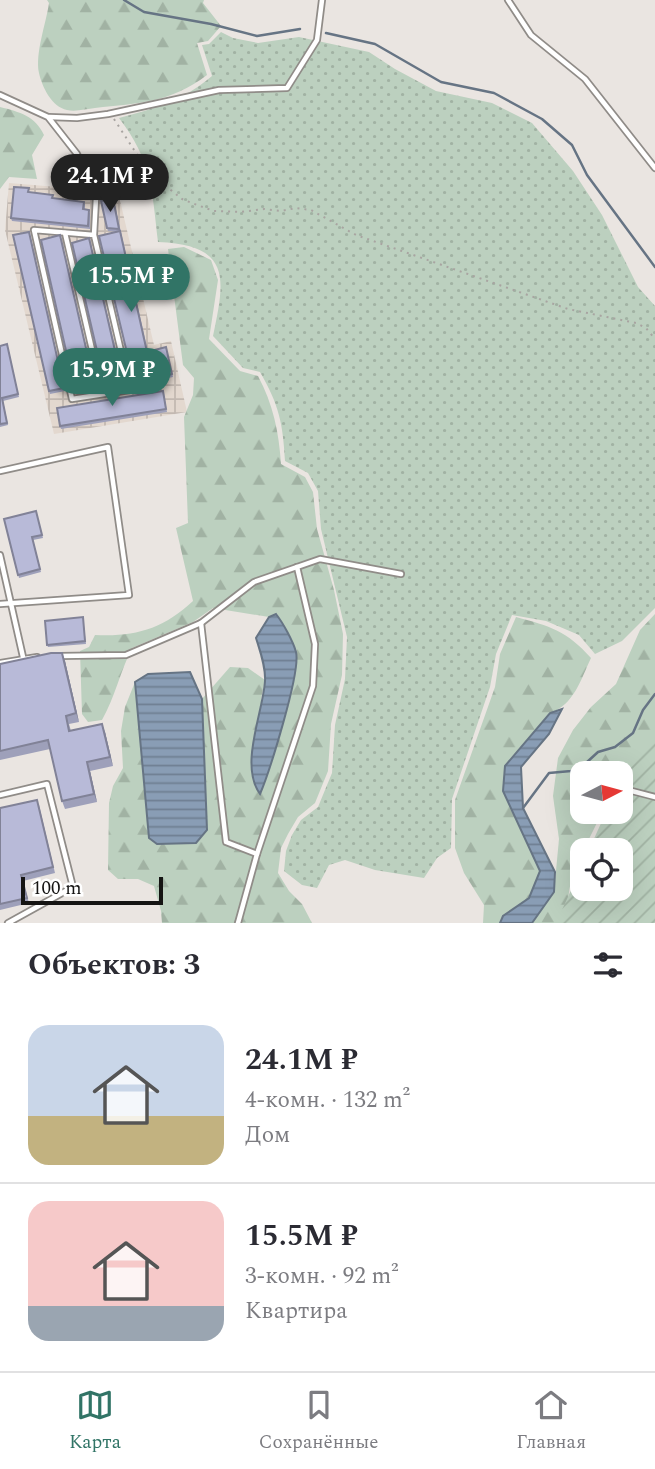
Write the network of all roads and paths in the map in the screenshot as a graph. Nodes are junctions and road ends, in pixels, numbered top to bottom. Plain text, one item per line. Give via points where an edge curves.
1 (322, 0) edge
2 (508, 0) edge
3 (0, 95) edge
4 (108, 114) junction
5 (48, 117) junction
6 (655, 168) edge
7 (65, 233) junction
8 (94, 235) junction
9 (655, 339) edge
10 (102, 393) junction
11 (0, 471) edge
12 (0, 555) edge
13 (297, 567) junction
14 (401, 574) dead end
15 (10, 602) junction
16 (0, 604) edge
17 (201, 623) junction
18 (58, 656) edge
19 (23, 657) junction
20 (46, 657) edge
21 (0, 663) edge
22 (634, 792) edge
23 (0, 795) edge
24 (655, 797) edge
25 (257, 855) junction
26 (8, 923) edge
27 (238, 923) edge

1 - 4 lane via 317,40 287,88 219,90
2 - 6 lane via 531,35 585,79
3 - 5 lane
4 - 5 lane
4 - 9 path via 136,153 182,199 214,211 311,210 356,235 568,309 636,323
5 - 8 lane via 87,173 96,198
7 - 8 lane
7 - 10 lane
7 - 10 lane via 34,230 72,398
8 - 10 lane via 131,390
11 - 15 lane via 108,447 129,595
12 - 15 lane
13 - 14 lane via 320,559
13 - 17 lane via 254,582
13 - 25 lane via 315,644 313,686
15 - 16 lane
15 - 19 lane
17 - 18 lane via 126,655
17 - 25 lane via 226,842
19 - 20 lane
19 - 21 lane
22 - 24 lane
23 - 26 lane via 47,783 73,887
25 - 27 lane

